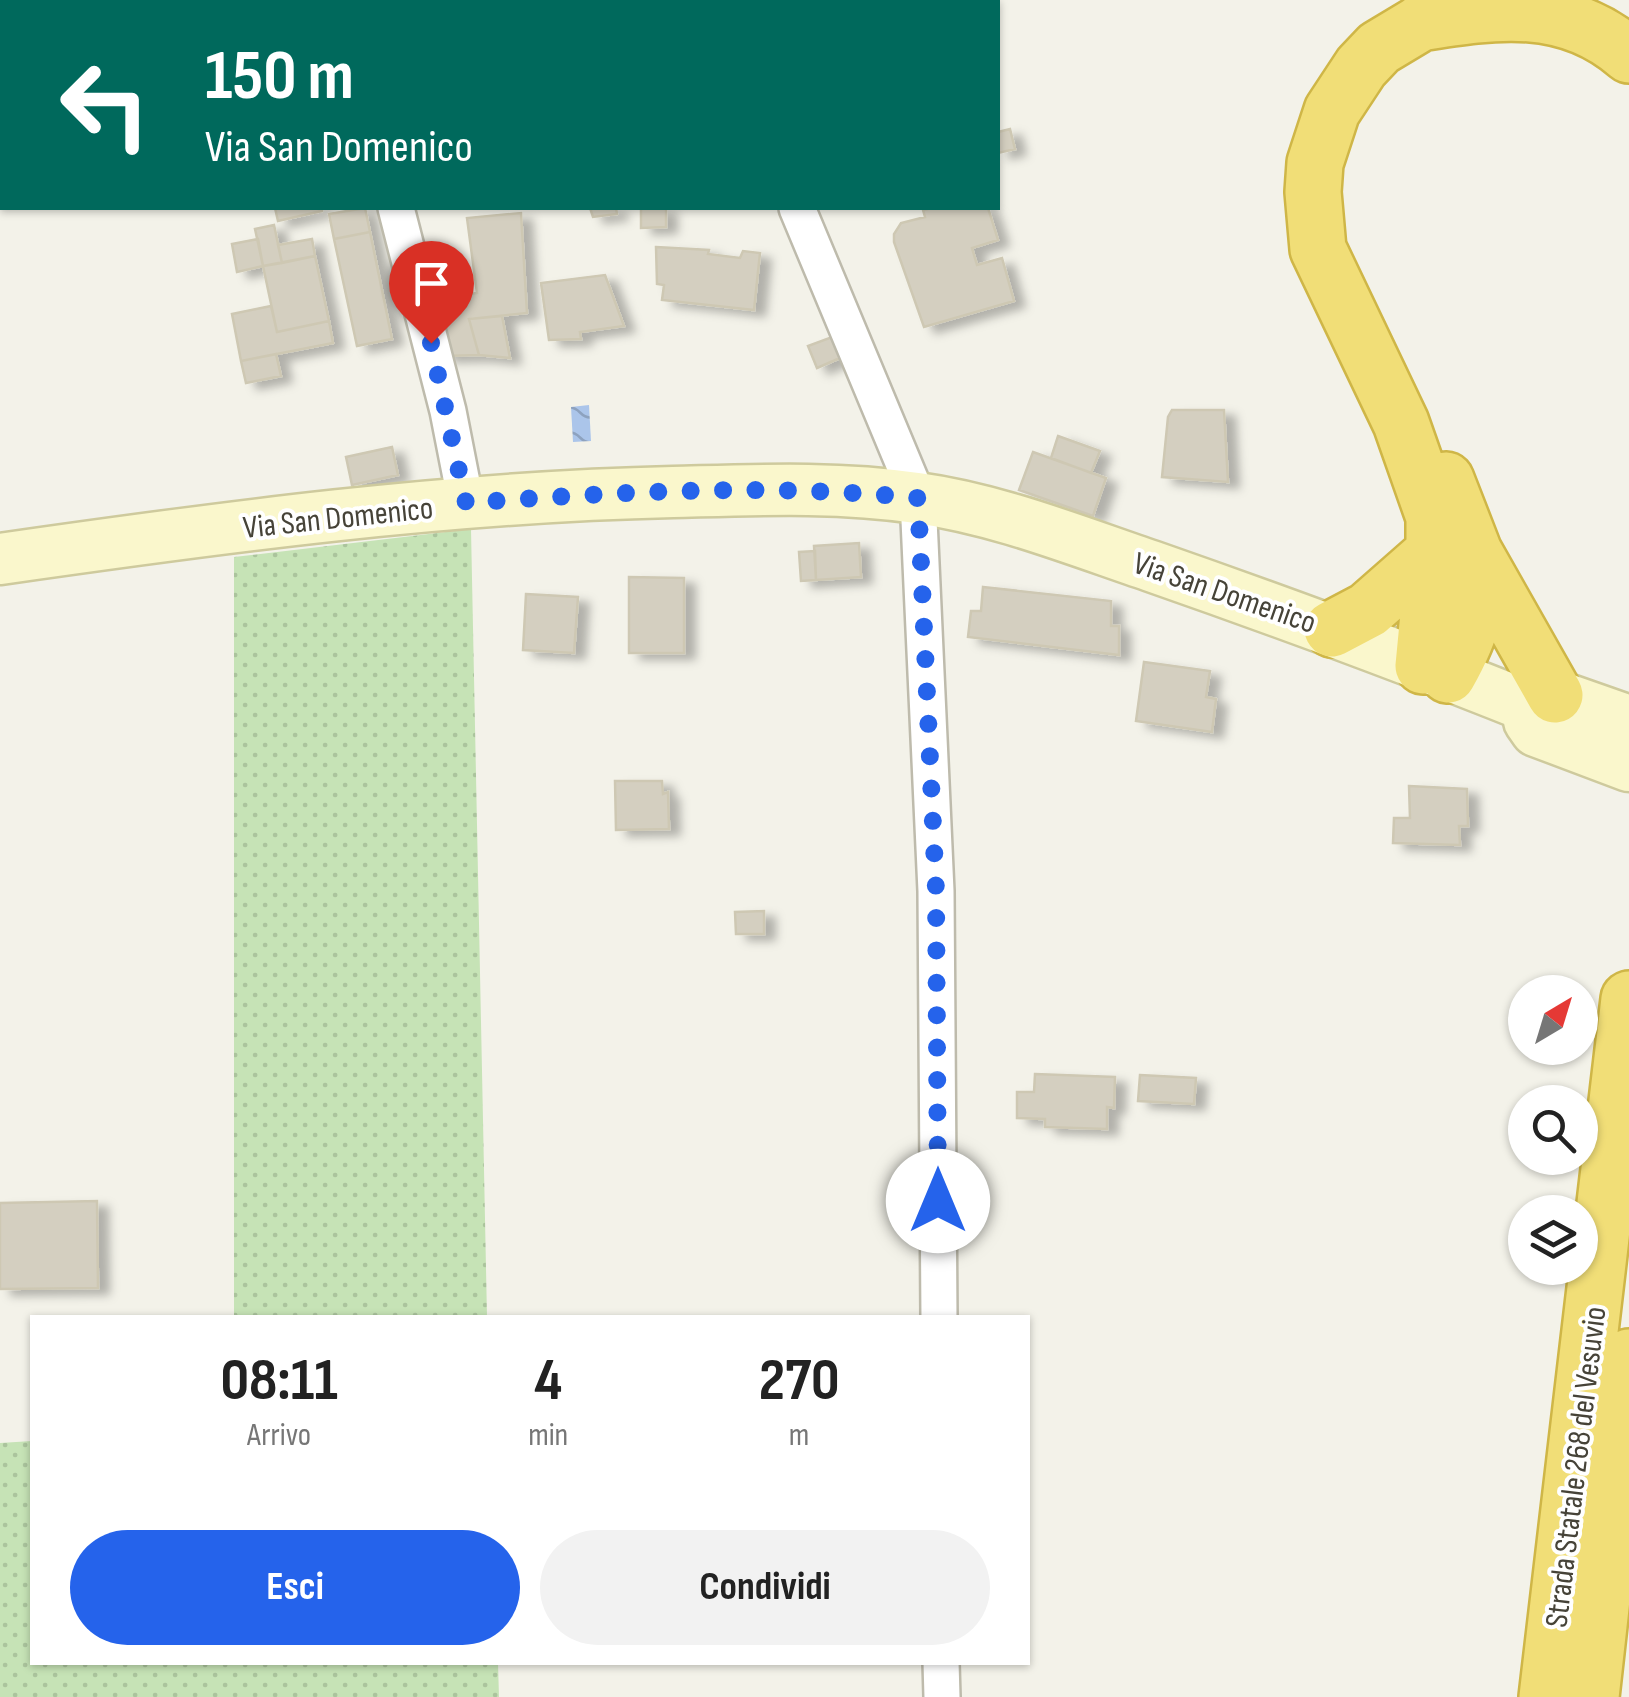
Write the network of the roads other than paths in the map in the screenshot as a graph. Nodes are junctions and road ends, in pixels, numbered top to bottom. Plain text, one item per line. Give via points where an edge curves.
1 (1438, 12) edge
2 (1629, 55) edge
3 (397, 210) edge
4 (797, 210) edge
5 (918, 498) junction
6 (466, 503) junction
7 (1454, 552) junction
8 (0, 559) edge
9 (1332, 629) junction
10 (1436, 670) junction
11 (1539, 711) junction
12 (1629, 721) edge
13 (1629, 766) edge
14 (1629, 999) edge
15 (939, 1315) edge
16 (1629, 1357) edge
17 (1629, 1617) edge
18 (941, 1665) edge
19 (942, 1697) edge
20 (1548, 1697) edge
21 (1591, 1697) edge
22 (1619, 1697) edge

1 - 2 highway via 1520,11 1573,22
1 - 7 highway via 1379,48 1345,88 1323,135 1312,192 1318,249 1401,423 1436,461
3 - 6 street
4 - 5 street
5 - 6 street, Via San Domenico via 776,490
5 - 9 street, Via San Domenico via 1076,540
5 - 15 street via 936,890
6 - 8 street, Via San Domenico
7 - 9 highway
7 - 10 highway via 1478,602 1466,642
7 - 11 highway
9 - 10 street, Via San Domenico
10 - 11 street, Via San Domenico
11 - 12 street, Via San Domenico
11 - 13 street, Via San Domenico
14 - 20 highway, Strada Statale 268 del Vesuvio
16 - 21 highway, Strada Statale 268 del Vesuvio
17 - 22 highway
18 - 19 street

